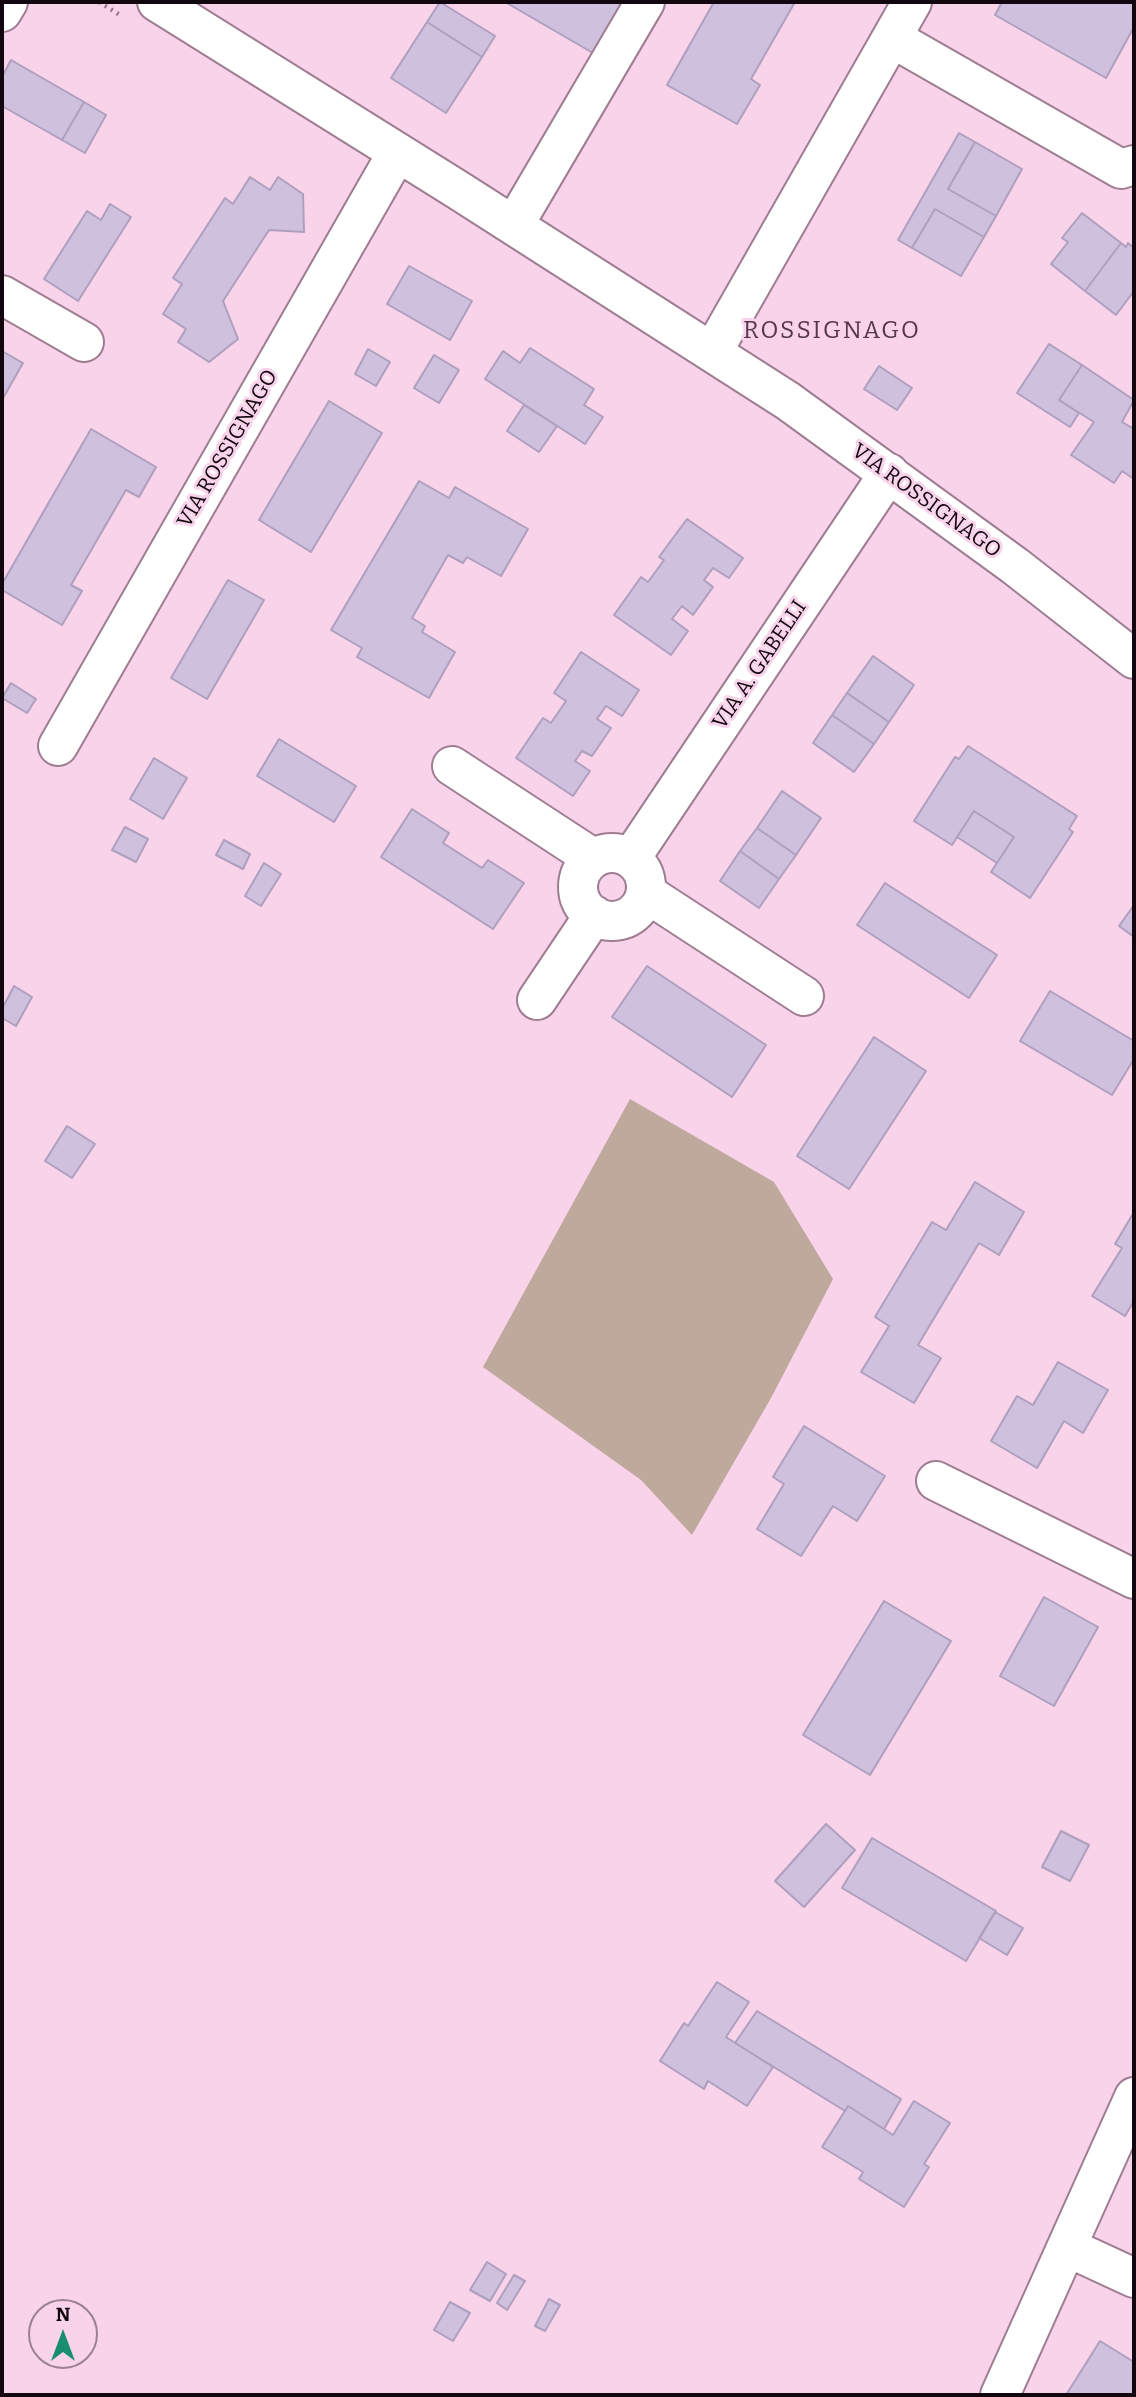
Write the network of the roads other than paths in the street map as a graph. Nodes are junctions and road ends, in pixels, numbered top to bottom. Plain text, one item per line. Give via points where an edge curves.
1 (8, 2) edge
2 (157, 2) edge
3 (645, 2) edge
4 (912, 2) edge
5 (2, 12) edge
6 (892, 38) junction
7 (397, 153) junction
8 (1134, 165) edge
9 (514, 225) junction
10 (2, 295) edge
11 (84, 342) dead end
12 (713, 351) junction
13 (888, 473) junction
14 (1134, 659) edge
15 (58, 746) dead end
16 (452, 766) dead end
17 (593, 858) junction
18 (631, 858) junction
19 (646, 893) junction
20 (594, 915) junction
21 (804, 996) dead end
22 (537, 1000) dead end
23 (936, 1481) dead end
24 (1134, 1579) edge
25 (1134, 2097) edge
26 (1067, 2247) junction
27 (1134, 2278) edge
28 (1000, 2395) edge

1 - 5 street
2 - 7 street, VIA ROSSIGNAGO
3 - 9 street
4 - 6 street
6 - 8 street via 1121,169
6 - 12 street
7 - 9 street, VIA ROSSIGNAGO
7 - 15 street, VIA ROSSIGNAGO
9 - 12 street, VIA ROSSIGNAGO
10 - 11 street
12 - 13 street, VIA ROSSIGNAGO
13 - 14 street, VIA ROSSIGNAGO
13 - 18 street, VIA A. GABELLI
16 - 17 street
17 - 18 street via 618,853
17 - 20 street via 578,881 584,907
18 - 19 street via 646,879
19 - 20 street via 641,905 620,920
19 - 21 street
20 - 22 street
23 - 24 street
25 - 26 street
26 - 27 street
26 - 28 street

